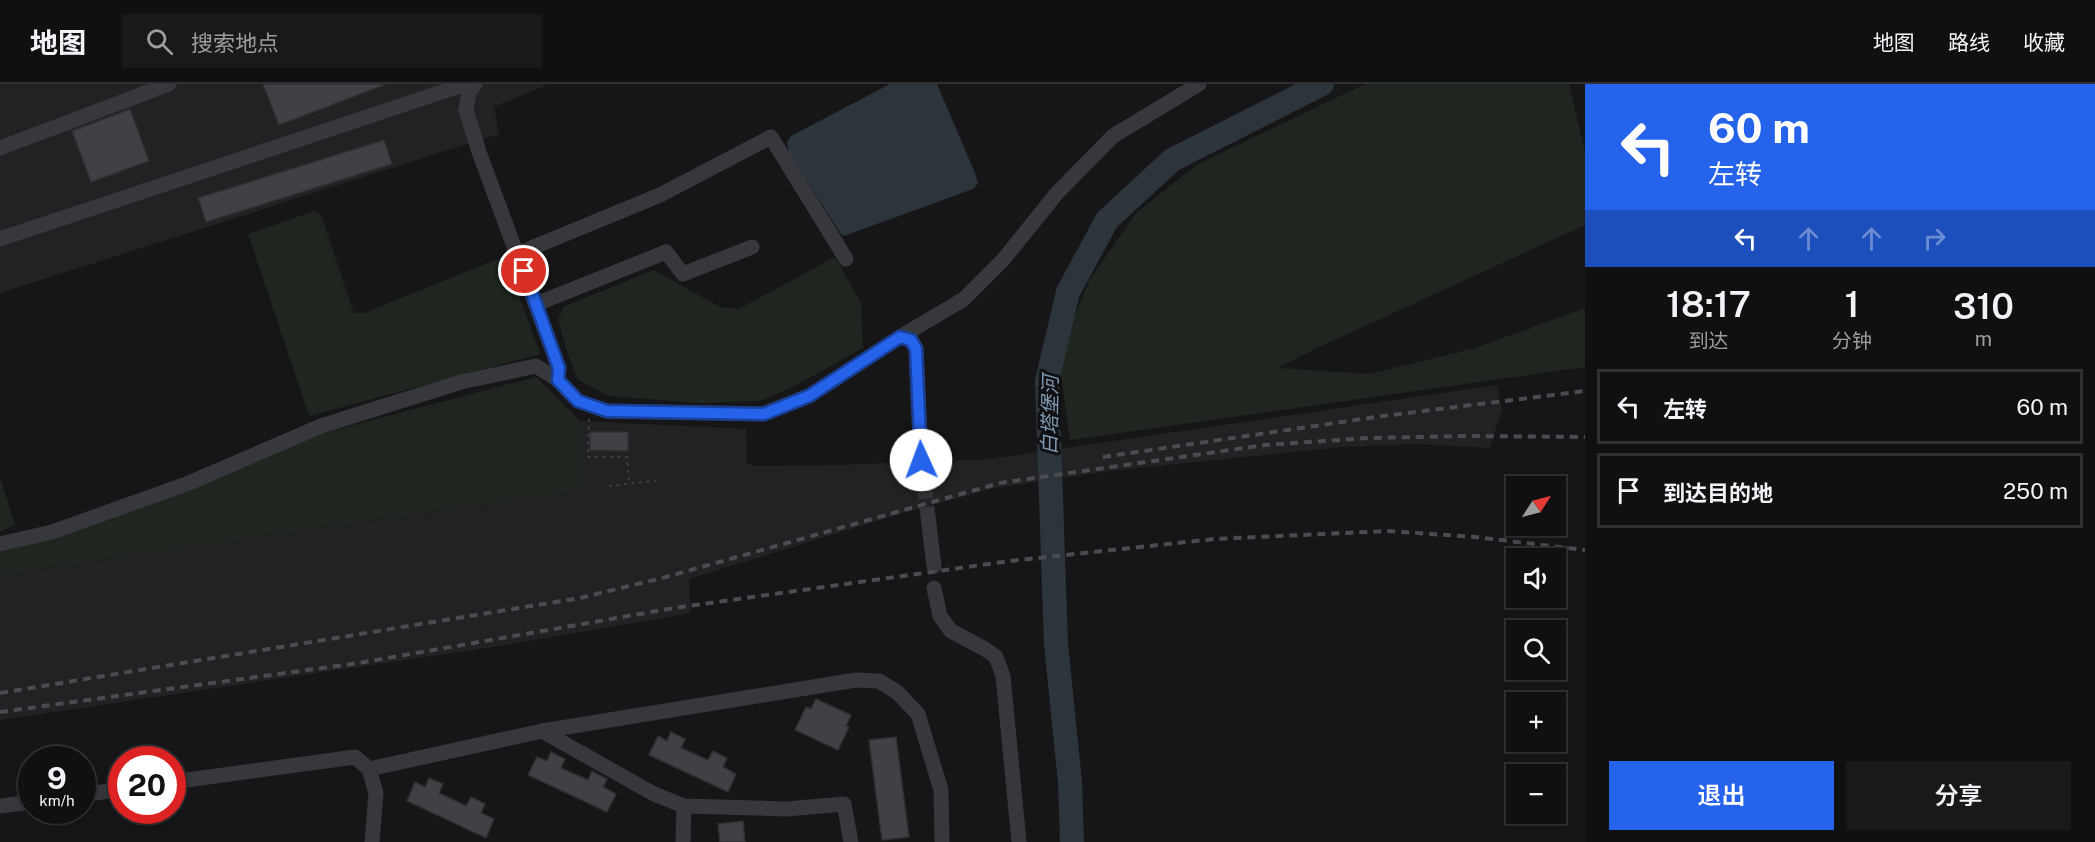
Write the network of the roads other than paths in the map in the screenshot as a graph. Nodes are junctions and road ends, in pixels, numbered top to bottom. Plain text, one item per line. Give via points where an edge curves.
1 (169, 84) edge
2 (465, 84) edge
3 (475, 84) edge
4 (1199, 84) edge
5 (0, 148) edge
6 (0, 239) edge
7 (752, 247) dead end
8 (518, 254) junction
9 (846, 259) dead end
10 (536, 304) junction
11 (900, 337) junction
12 (558, 380) junction
13 (921, 460) tunnel mouth
14 (928, 516) tunnel mouth
15 (0, 544) edge
16 (934, 566) dead end
17 (934, 588) dead end
18 (542, 731) junction
19 (369, 769) junction
20 (186, 780) edge
21 (18, 804) edge
22 (0, 806) edge
23 (684, 806) junction
24 (372, 842) edge
25 (683, 842) edge
26 (851, 842) edge
27 (942, 842) edge
28 (1018, 842) edge

1 - 5 street
2 - 6 street
3 - 8 street via 469,92 466,110
4 - 11 street via 1113,136 964,299
7 - 10 street via 683,274 666,252
8 - 9 street via 660,195 771,137
8 - 10 street
10 - 12 street via 559,368
11 - 12 street via 809,396 764,414 607,411 578,401
11 - 13 street via 911,340 916,349
12 - 15 street via 536,366 461,382 321,426 189,483 52,532
14 - 16 street
17 - 28 street via 940,616 951,631 996,657 1003,676
18 - 19 street
18 - 23 street via 654,794
18 - 27 street via 856,680 879,681 897,692 918,714 941,790
19 - 20 street via 355,757
19 - 24 street via 376,793
21 - 22 street
23 - 25 street
23 - 26 street via 788,809 844,804

